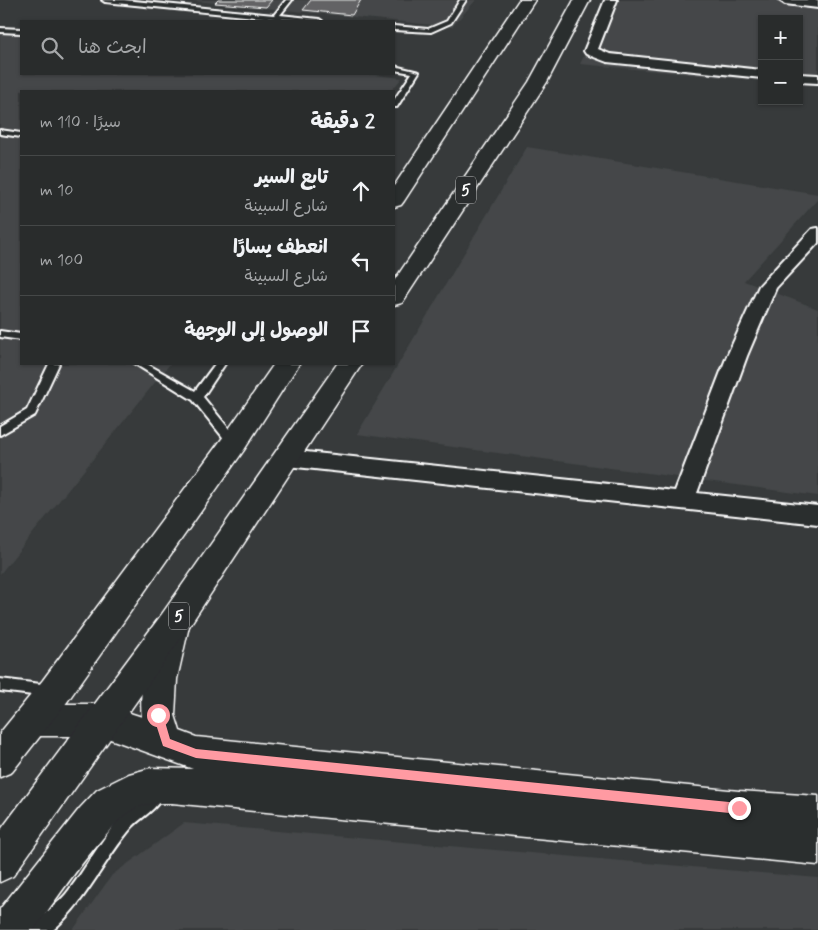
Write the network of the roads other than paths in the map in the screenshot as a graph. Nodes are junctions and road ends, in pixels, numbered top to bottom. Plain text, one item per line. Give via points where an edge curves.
1 (105, 0) edge
2 (190, 0) edge
3 (289, 0) edge
4 (463, 0) edge
5 (527, 0) edge
6 (582, 0) edge
7 (611, 0) edge
8 (786, 0) edge
9 (818, 4) edge
10 (182, 8) junction
11 (275, 17) junction
12 (308, 20) edge
13 (395, 28) edge
14 (0, 30) edge
15 (20, 32) edge
16 (395, 68) edge
17 (758, 74) edge
18 (803, 78) edge
19 (818, 80) edge
20 (395, 104) edge
21 (0, 132) edge
22 (20, 135) edge
23 (395, 199) edge
24 (818, 234) edge
25 (395, 296) edge
26 (0, 334) edge
27 (20, 337) edge
28 (54, 365) edge
29 (142, 365) edge
30 (219, 365) edge
31 (285, 365) edge
32 (349, 365) edge
33 (197, 397) junction
34 (0, 430) edge
35 (234, 443) junction
36 (287, 458) junction
37 (683, 500) junction
38 (818, 515) edge
39 (173, 624) junction
40 (0, 685) edge
41 (56, 692) junction
42 (34, 720) junction
43 (102, 720) junction
44 (166, 742) junction
45 (0, 760) edge
46 (172, 785) junction
47 (818, 814) edge
48 (818, 846) edge
49 (0, 863) edge
50 (9, 930) edge
51 (40, 930) edge

1 - 10 lane
2 - 10 lane
3 - 11 lane
4 - 13 lane via 449,22 429,31
5 - 23 main road
6 - 25 main road, 5 via 538,82
7 - 17 street via 591,51 607,58
8 - 9 street
10 - 11 lane
11 - 12 lane
14 - 15 lane
16 - 20 lane via 416,72
18 - 19 street
21 - 22 lane
24 - 37 street via 768,286 737,356
26 - 27 lane
28 - 34 lane via 31,412
29 - 33 lane
30 - 33 lane
31 - 35 main road
32 - 36 main road, 5
33 - 35 lane
35 - 41 main road
36 - 37 street
36 - 39 main road, 5
37 - 38 street
39 - 43 main road, 5
39 - 44 main road via 160,679 158,706
40 - 41 lane
41 - 42 main road
42 - 43 main road
42 - 45 main road
43 - 44 main road
43 - 49 main road, 5
44 - 47 main road via 196,754
46 - 48 main road
46 - 50 main road via 129,792 110,804 93,821
46 - 51 lane via 134,813 67,907

